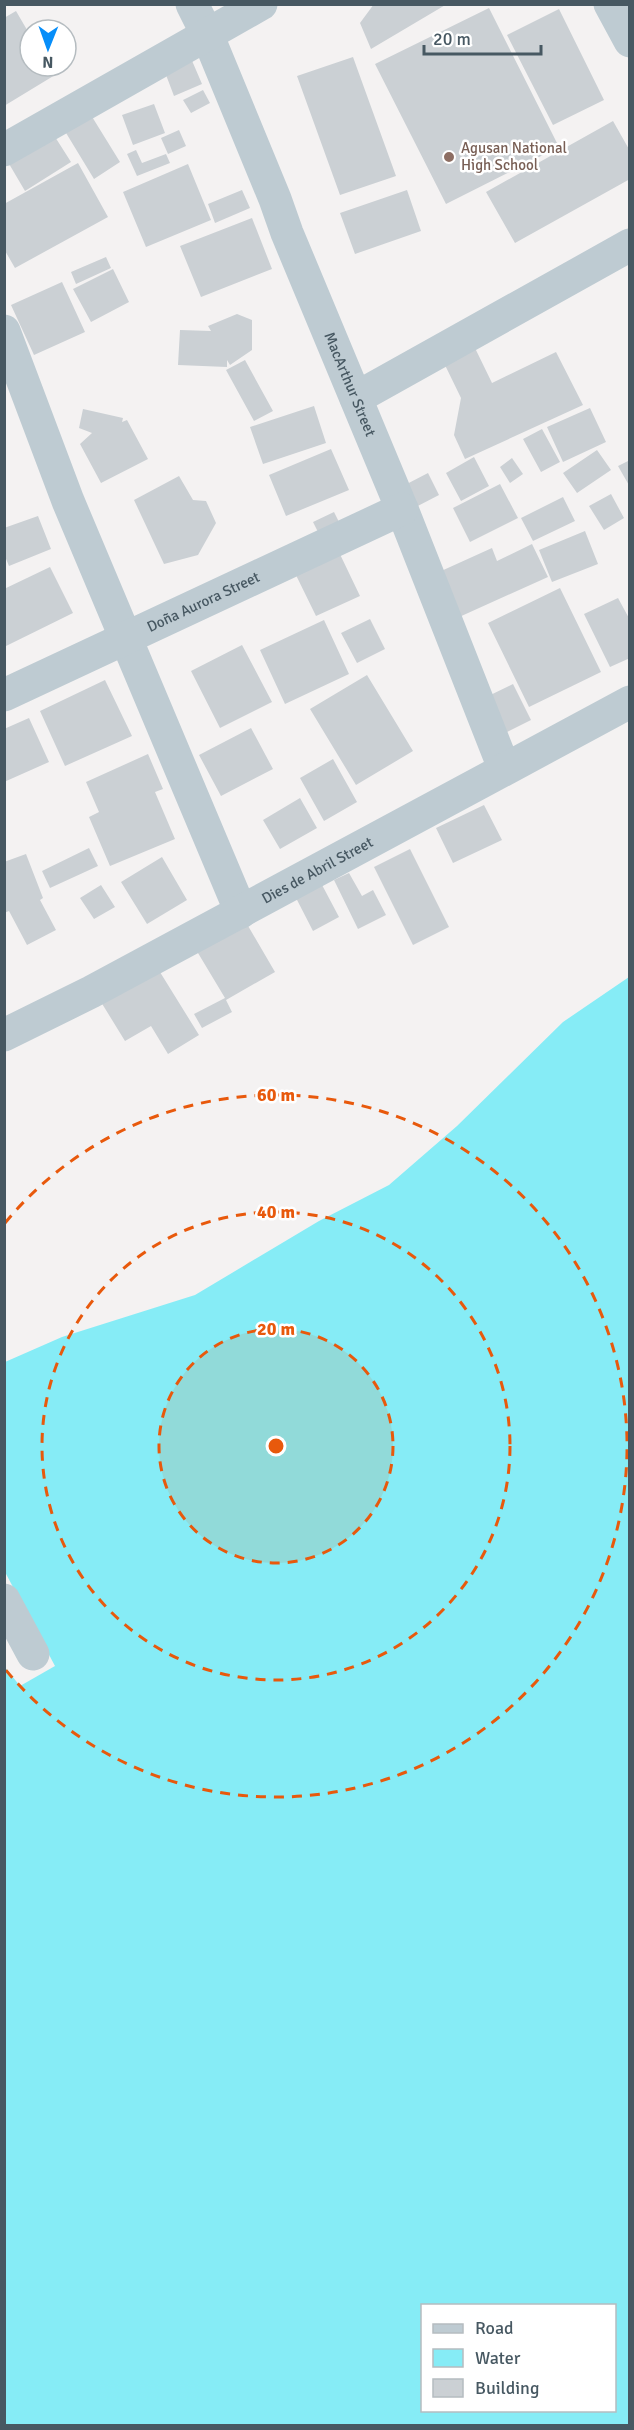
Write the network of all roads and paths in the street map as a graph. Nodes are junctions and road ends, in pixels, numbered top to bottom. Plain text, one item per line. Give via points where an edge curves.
1 (192, 4) edge
2 (261, 4) edge
3 (610, 4) edge
4 (207, 34) junction
5 (630, 40) edge
6 (4, 150) edge
7 (630, 245) edge
8 (4, 331) edge
9 (356, 398) junction
10 (402, 509) junction
11 (127, 639) junction
12 (4, 695) edge
13 (630, 702) edge
14 (504, 768) junction
15 (241, 912) junction
16 (4, 1035) edge
17 (4, 1600) edge
18 (33, 1654) dead end

1 - 4 street, MacArthur Street
2 - 4 street
3 - 5 street
4 - 6 street
4 - 9 street, MacArthur Street
7 - 9 street
8 - 11 street via 68,501
9 - 10 street, MacArthur Street
10 - 11 street, Doña Aurora Street
10 - 14 street, MacArthur Street
11 - 12 street, Doña Aurora Street
11 - 15 street
13 - 14 street, Dies de Abril Street
14 - 15 street, Dies de Abril Street
15 - 16 street, Dies de Abril Street
17 - 18 street

